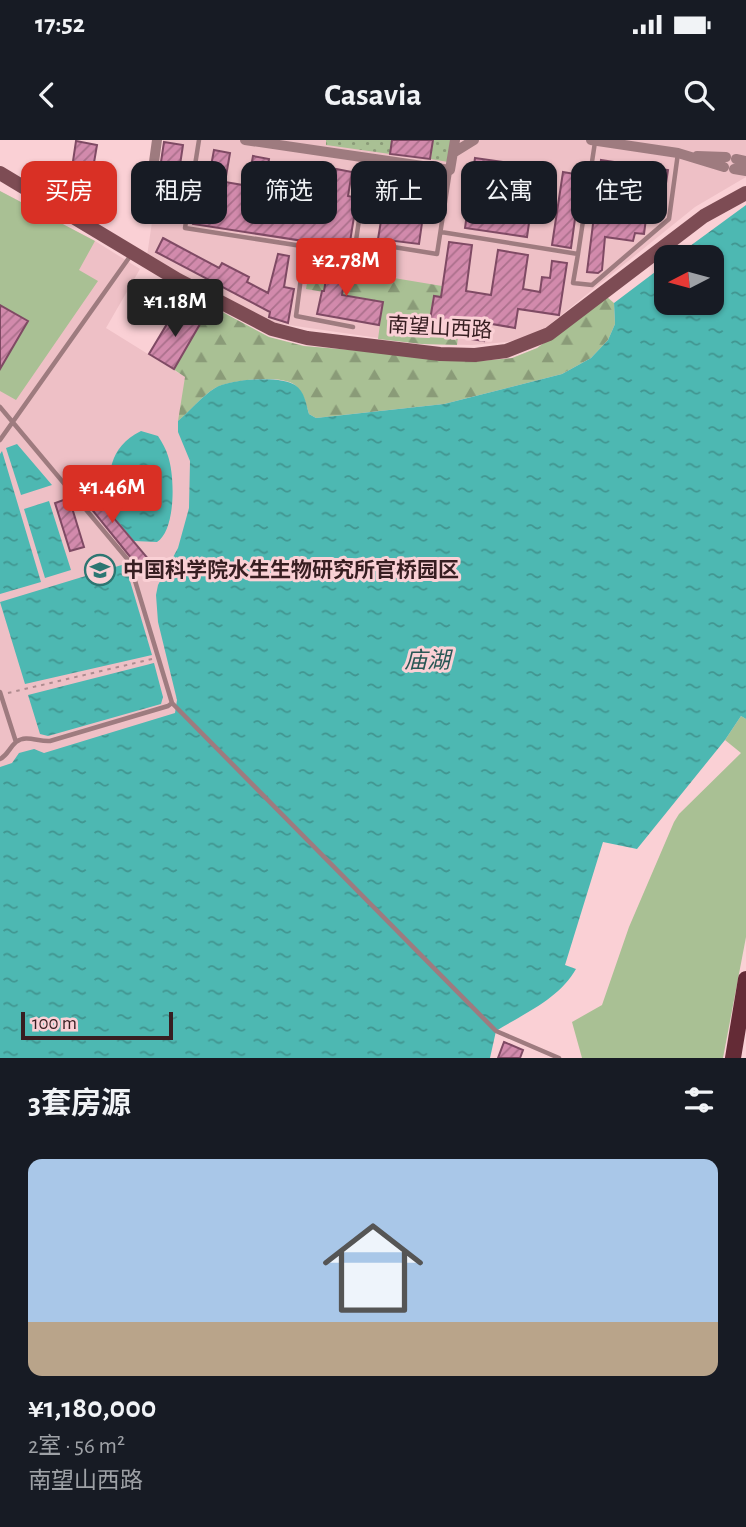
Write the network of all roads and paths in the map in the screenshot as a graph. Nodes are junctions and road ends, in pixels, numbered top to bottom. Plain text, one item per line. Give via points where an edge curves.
1 (157, 140) edge
2 (198, 140) edge
3 (246, 140) edge
4 (455, 140) edge
5 (474, 140) edge
6 (593, 140) edge
7 (453, 153) junction
8 (682, 155) junction
9 (368, 158) junction
10 (154, 161) edge
11 (733, 163) edge
12 (450, 170) junction
13 (746, 171) edge
14 (0, 173) edge
15 (746, 193) edge
16 (440, 232) junction
17 (356, 241) junction
18 (305, 247) junction
19 (133, 253) junction
20 (578, 254) junction
21 (353, 327) dead end
22 (0, 407) edge
23 (12, 423) junction
24 (0, 440) edge
25 (158, 658) junction
26 (0, 694) edge
27 (172, 704) junction
28 (16, 742) junction
29 (0, 759) edge
30 (746, 979) edge
31 (559, 1058) edge
32 (733, 1058) edge

1 - 10 street
2 - 18 lane via 185,228
3 - 9 street
4 - 7 street
5 - 7 street
6 - 8 street
6 - 20 lane
7 - 12 street
8 - 11 street
8 - 20 lane via 669,219 592,285 573,282
9 - 12 street
9 - 17 lane
11 - 13 street
12 - 16 lane
14 - 19 street, 南望山西路
15 - 19 street, 南望山西路 via 704,216 549,334 496,354 440,354 282,333
16 - 17 lane via 437,254
16 - 20 lane
17 - 18 lane via 354,254
18 - 21 lane via 296,316
19 - 23 lane
22 - 23 lane
23 - 24 lane
23 - 25 lane via 129,561
25 - 26 path
25 - 27 lane
26 - 28 lane
27 - 28 lane via 50,741 30,738
27 - 31 lane via 496,1031
28 - 29 lane
30 - 32 main road

